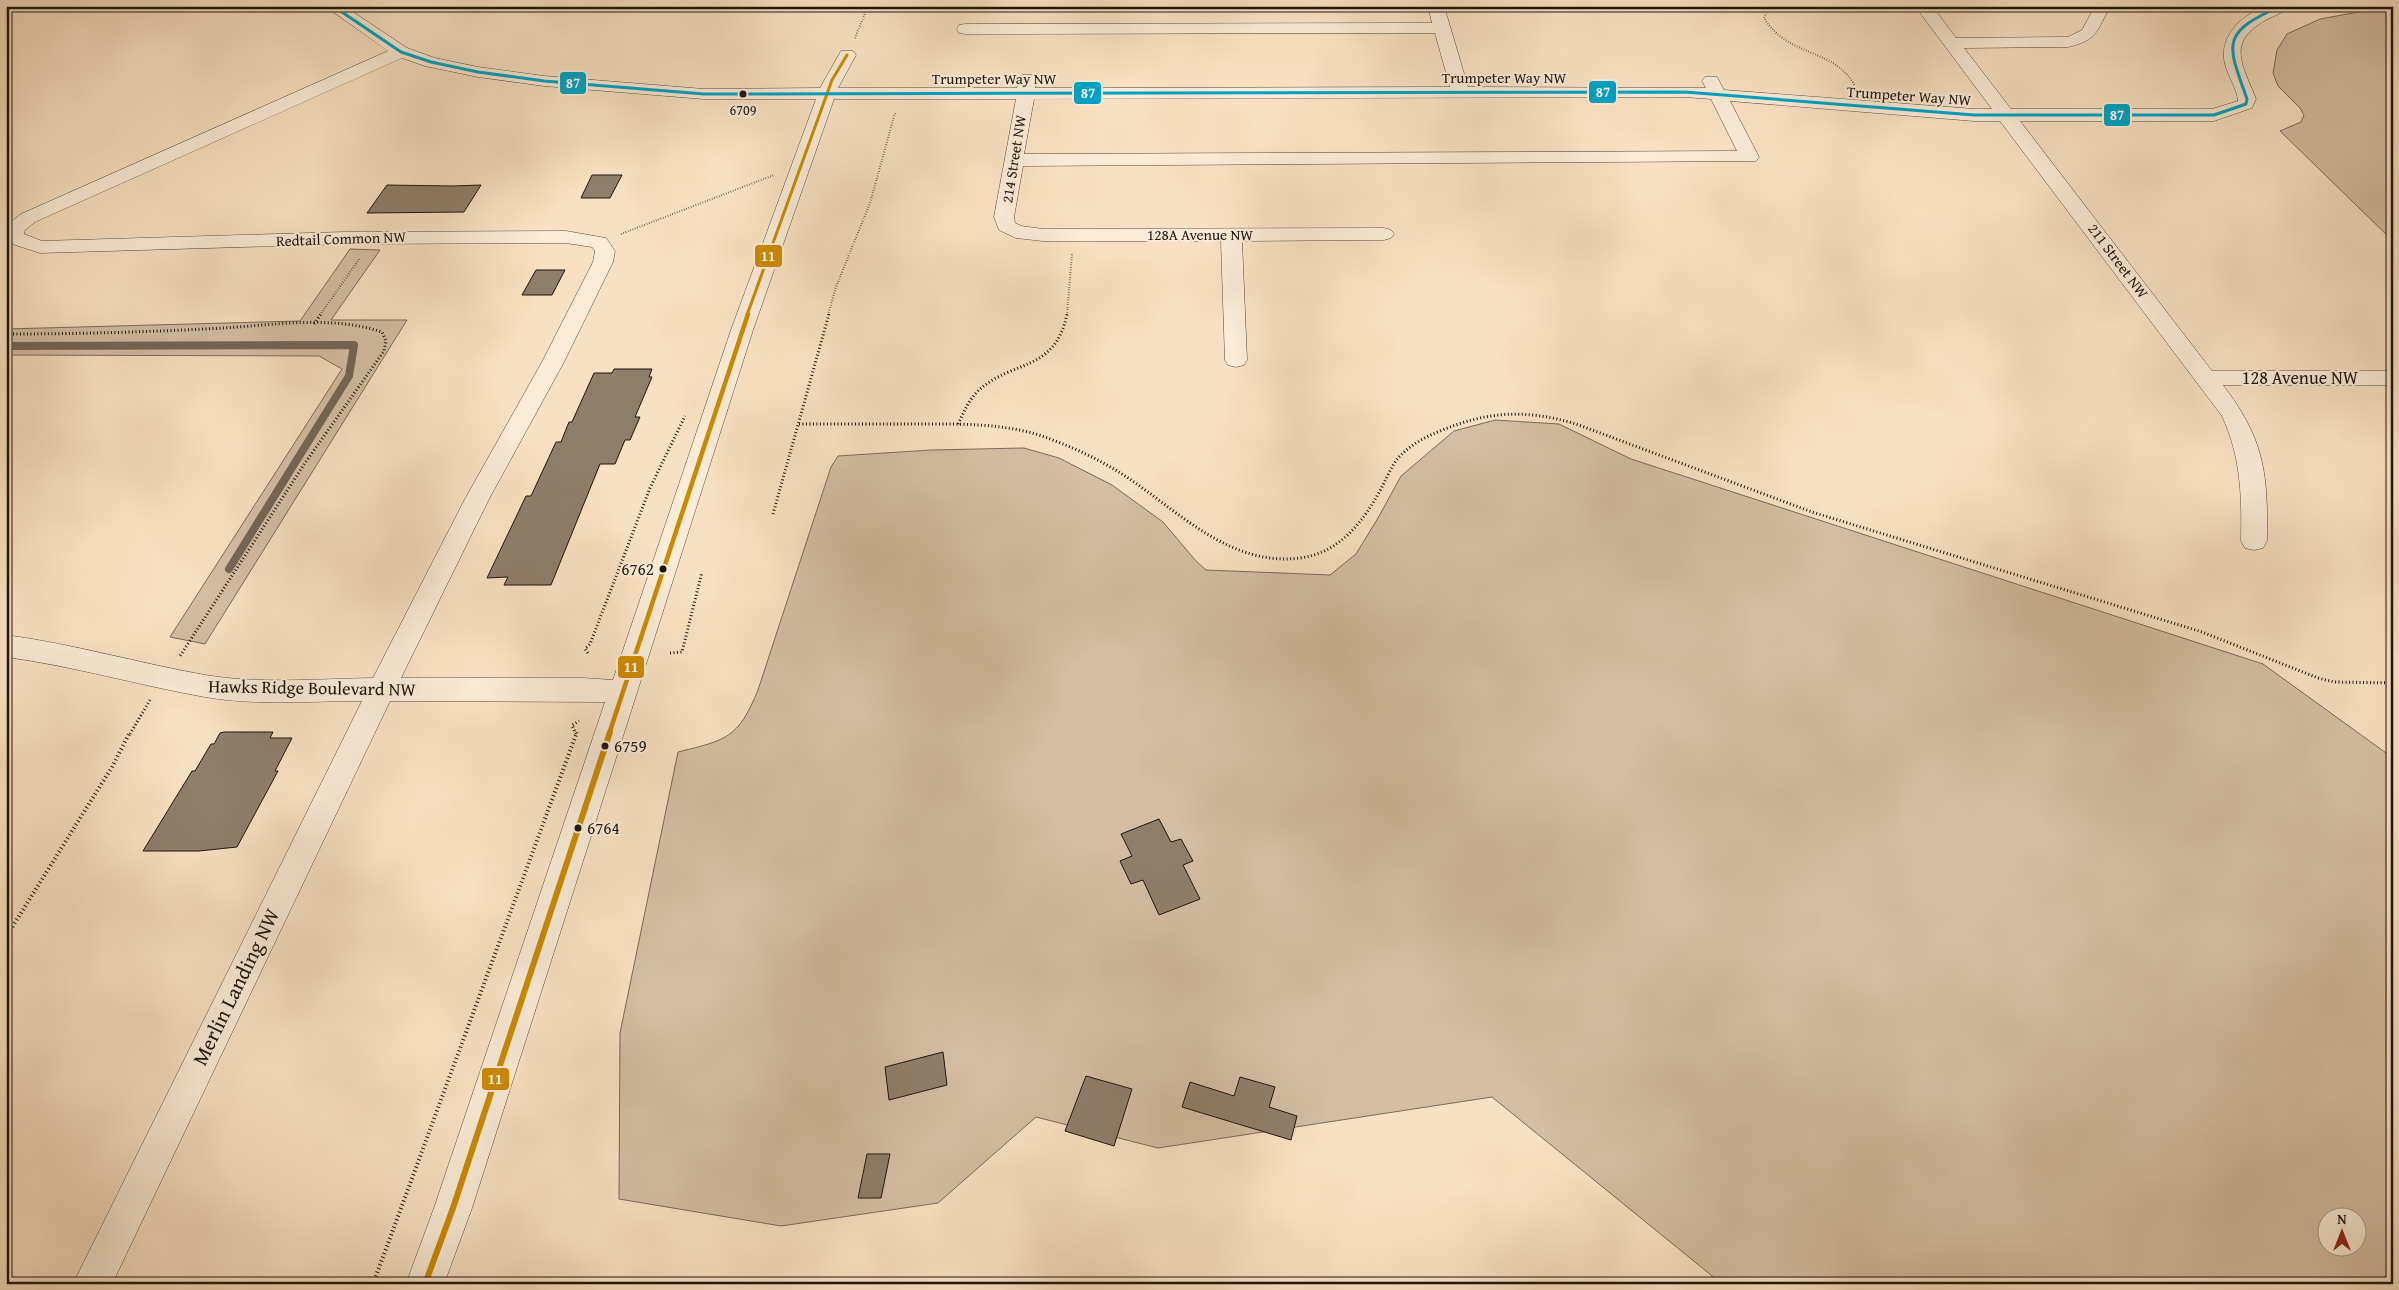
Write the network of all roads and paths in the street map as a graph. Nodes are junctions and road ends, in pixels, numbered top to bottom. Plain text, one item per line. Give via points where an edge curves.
1 (334, 6) edge
2 (868, 6) edge
3 (1436, 6) edge
4 (1770, 6) edge
5 (1922, 6) edge
6 (2103, 6) edge
7 (2281, 6) edge
8 (1442, 28) junction
9 (965, 29) dead end
10 (1951, 43) junction
11 (401, 52) junction
12 (848, 55) joint
13 (1459, 85) junction
14 (1026, 86) junction
15 (1713, 86) junction
16 (830, 87) junction
17 (1855, 87) dead end
18 (2002, 109) junction
19 (896, 112) dead end
20 (1014, 160) junction
21 (772, 184) dead end
22 (1016, 232) joint
23 (1231, 234) junction
24 (1384, 234) dead end
25 (1074, 235) junction
26 (375, 238) junction
27 (599, 242) junction
28 (314, 324) junction
29 (6, 334) edge
30 (1236, 360) dead end
31 (2208, 378) junction
32 (2393, 378) edge
33 (688, 411) dead end
34 (799, 424) junction
35 (958, 424) junction
36 (773, 514) dead end
37 (2254, 541) dead end
38 (702, 572) dead end
39 (6, 646) edge
40 (588, 653) dead end
41 (670, 653) dead end
42 (179, 657) dead end
43 (2393, 683) edge
44 (381, 690) junction
45 (622, 692) junction
46 (152, 698) dead end
47 (579, 721) dead end
48 (6, 937) edge
49 (92, 1284) edge
50 (373, 1284) edge
51 (425, 1284) edge

1 - 11 street
2 - 12 path
3 - 8 street
4 - 17 path via 1764,18 1770,31 1793,46 1836,64
5 - 10 street, 211 Street NW
6 - 10 street via 2092,30 2081,40
7 - 18 street, Trumpeter Way NW via 2258,15 2240,29 2232,44 2232,60 2248,99 2246,104 2235,109 2214,115
8 - 9 street
8 - 13 street
10 - 18 street, 211 Street NW
11 - 16 street via 478,72 607,86 713,94
11 - 26 street, Redtail Common NW via 28,218 15,228 13,238 40,247
12 - 16 street
13 - 14 street, Trumpeter Way NW
13 - 15 street, Trumpeter Way NW
14 - 16 street, Trumpeter Way NW
14 - 20 street, 214 Street NW
15 - 18 street, Trumpeter Way NW via 1909,111
15 - 20 street via 1749,157
16 - 45 street via 742,330
18 - 31 street, 211 Street NW
19 - 34 path via 870,203 838,281
20 - 22 street, 214 Street NW via 1004,223
21 - 27 path via 776,175
22 - 25 street, 128A Avenue NW
23 - 24 street, 128A Avenue NW
23 - 25 street, 128A Avenue NW
23 - 30 street
25 - 35 path via 1066,322 1055,345 1038,360 979,389 969,398
26 - 27 street, Redtail Common NW via 566,237
26 - 28 path
27 - 44 street via 605,251 603,262 553,362 477,499
28 - 29 path
28 - 42 path via 374,328 382,332 386,341 384,351 305,463
31 - 32 street, 128 Avenue NW
31 - 37 street, 211 Street NW via 2245,438 2255,489
33 - 40 path via 650,488 590,644 585,648
34 - 35 path
34 - 36 path
35 - 43 path via 1009,427 1041,436 1131,480 1222,545 1253,557 1294,560 1332,549 1349,536 1362,521 1400,456 1412,447 1462,422 1487,415 1538,414 1592,429 1812,512 2208,634 2311,676 2334,682
38 - 41 path via 682,652
39 - 44 street, Hawks Ridge Boulevard NW via 51,652 206,686 245,690
44 - 45 street, Hawks Ridge Boulevard NW
44 - 49 street, Merlin Landing NW
45 - 51 street via 453,1208
46 - 48 path
47 - 50 path via 572,725 576,732

